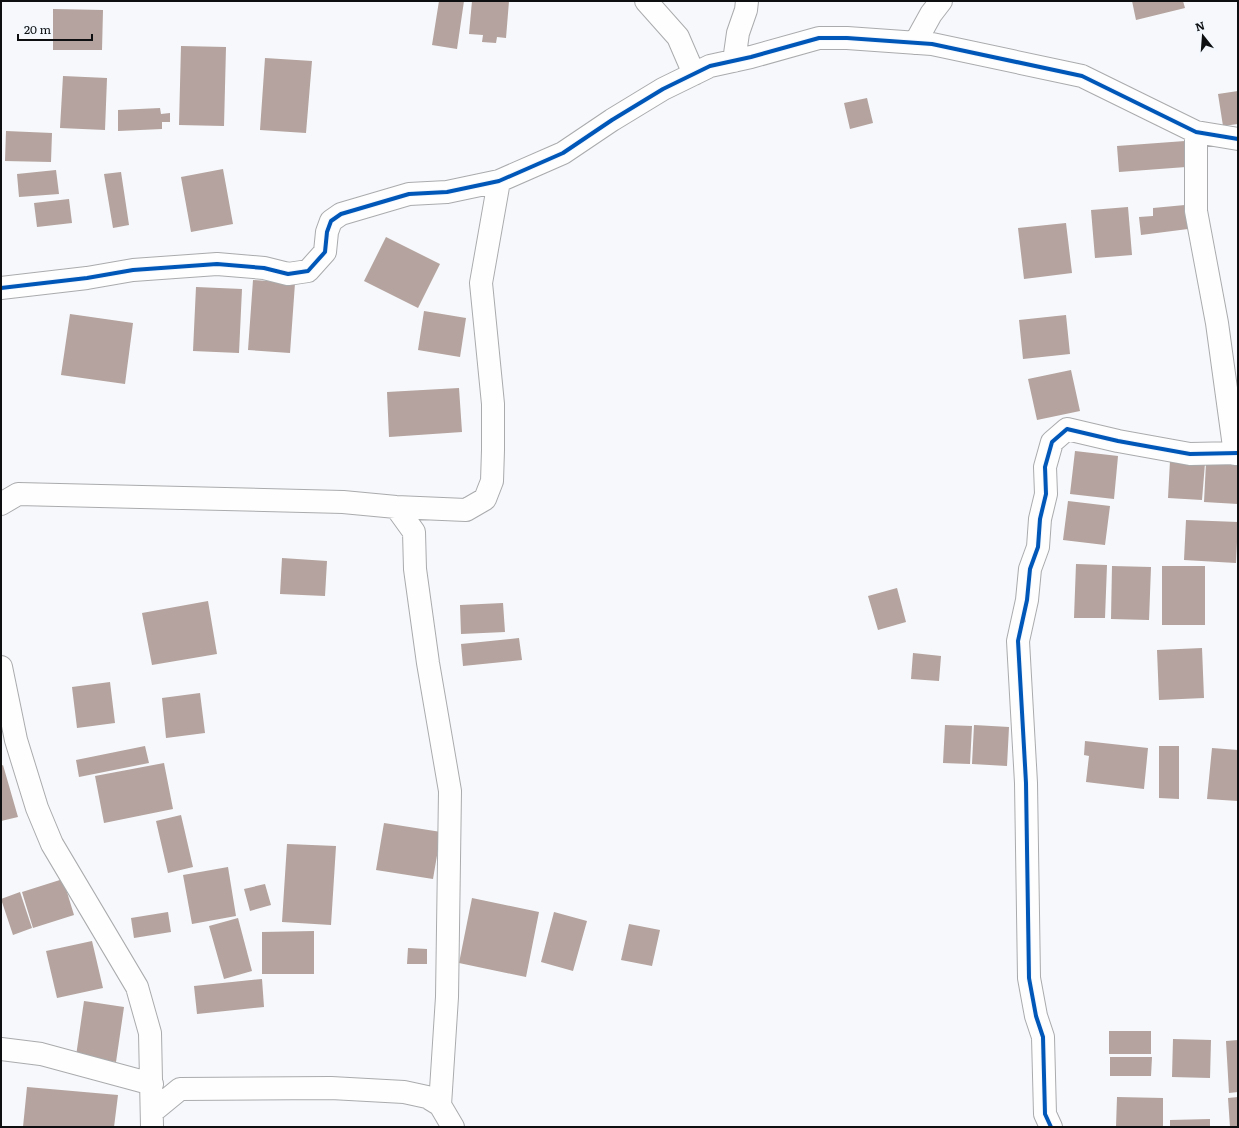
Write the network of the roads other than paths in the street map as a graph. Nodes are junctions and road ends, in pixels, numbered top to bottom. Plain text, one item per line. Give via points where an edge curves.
1 (646, 1) edge
2 (747, 1) edge
3 (941, 1) edge
4 (915, 42) junction
5 (734, 61) junction
6 (694, 74) junction
7 (1196, 132) junction
8 (1238, 139) edge
9 (499, 181) junction
10 (1, 288) edge
11 (1236, 453) edge
12 (1, 504) edge
13 (396, 507) junction
14 (435, 509) junction
15 (414, 532) junction
16 (1, 667) edge
17 (1, 1049) edge
18 (152, 1084) junction
19 (440, 1105) junction
20 (152, 1119) edge
21 (453, 1127) edge
22 (1051, 1127) edge

1 - 6 street via 678,37
2 - 5 street via 738,32
3 - 4 street
4 - 5 street via 819,38
4 - 7 street via 1082,76
5 - 6 street via 710,66
6 - 9 street via 618,116 564,153
7 - 8 street
7 - 11 street via 1196,211 1217,322
9 - 10 street via 447,192 409,194 341,214 331,222 325,252 308,271 288,274 264,268 217,264 133,270
9 - 14 street via 481,283 493,404 492,481 485,499 466,510
11 - 22 street via 1190,454 1118,442 1067,429 1052,442 1045,467 1046,494 1040,519 1038,547 1030,569 1027,600 1018,642 1026,783 1029,978 1043,1037 1045,1114
12 - 13 street via 18,494 343,502
13 - 14 street
13 - 15 street
14 - 15 street
15 - 19 street via 415,569 428,663 450,791 447,997
16 - 18 street via 16,740 37,808 52,844 137,987 150,1033
17 - 18 street via 41,1054
18 - 20 street
19 - 20 street via 427,1097 389,1091 331,1088 180,1089
19 - 21 street

